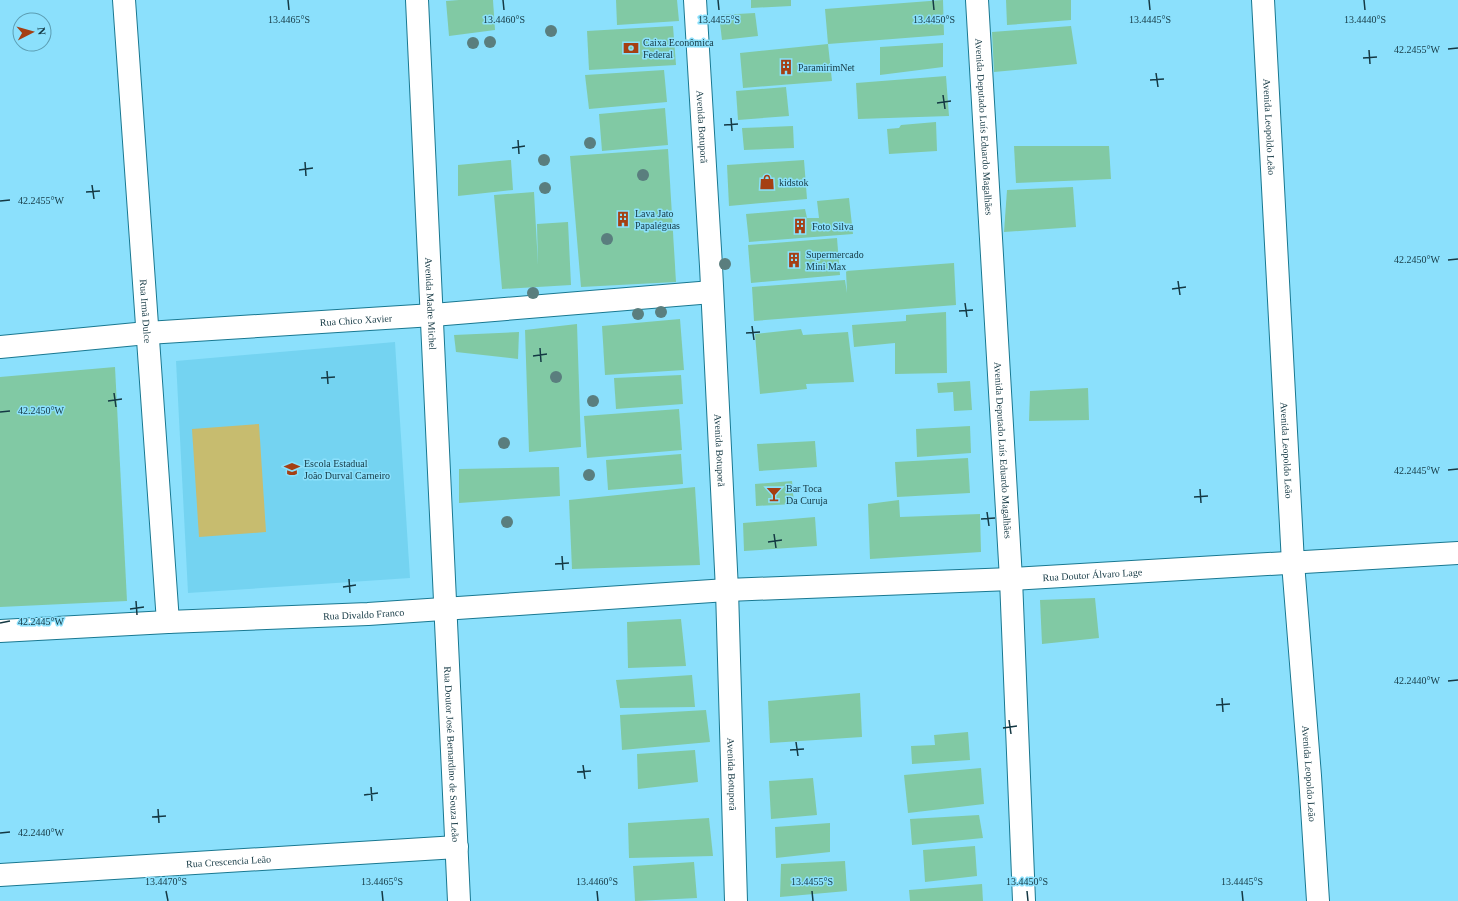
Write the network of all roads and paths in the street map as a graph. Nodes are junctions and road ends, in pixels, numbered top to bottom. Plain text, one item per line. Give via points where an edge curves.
1 (124, 0) edge
2 (417, 0) edge
3 (695, 0) edge
4 (977, 0) edge
5 (1263, 0) edge
6 (712, 292) junction
7 (432, 315) junction
8 (147, 333) junction
9 (0, 347) edge
10 (1458, 553) edge
11 (1293, 563) junction
12 (1011, 579) junction
13 (726, 590) junction
14 (445, 608) junction
15 (168, 622) junction
16 (0, 631) edge
17 (457, 847) junction
18 (0, 875) edge
19 (459, 901) edge
20 (736, 901) edge
21 (1024, 901) edge
22 (1318, 901) edge

1 - 8 street, Rua Irmã Dulce
2 - 7 street, Avenida Madre Michel
3 - 6 street, Avenida Botuporã
4 - 12 street, Avenida Deputado Luís Eduardo Magalhães
5 - 11 street, Avenida Leopoldo Leão
6 - 7 street, Rua Chico Xavier
6 - 13 street, Avenida Botuporã
7 - 8 street, Rua Chico Xavier
7 - 14 street, Avenida Madre Michel
8 - 9 street, Rua Chico Xavier
8 - 15 street, Rua Irmã Dulce
10 - 11 street, Rua Doutor Álvaro Lage
11 - 12 street, Rua Doutor Álvaro Lage
11 - 22 street, Avenida Leopoldo Leão
12 - 13 street, Rua Doutor Álvaro Lage
12 - 21 street, Avenida Deputado Luís Eduardo Magalhães
13 - 14 street, Rua Divaldo Franco
13 - 20 street, Avenida Botuporã
14 - 15 street, Rua Divaldo Franco via 368,614
14 - 17 street, Rua Doutor José Bernardino de Souza Leão
15 - 16 street, Rua Divaldo Franco
17 - 18 street, Rua Crescencia Leão
17 - 19 street, Rua Doutor José Bernardino de Souza Leão

